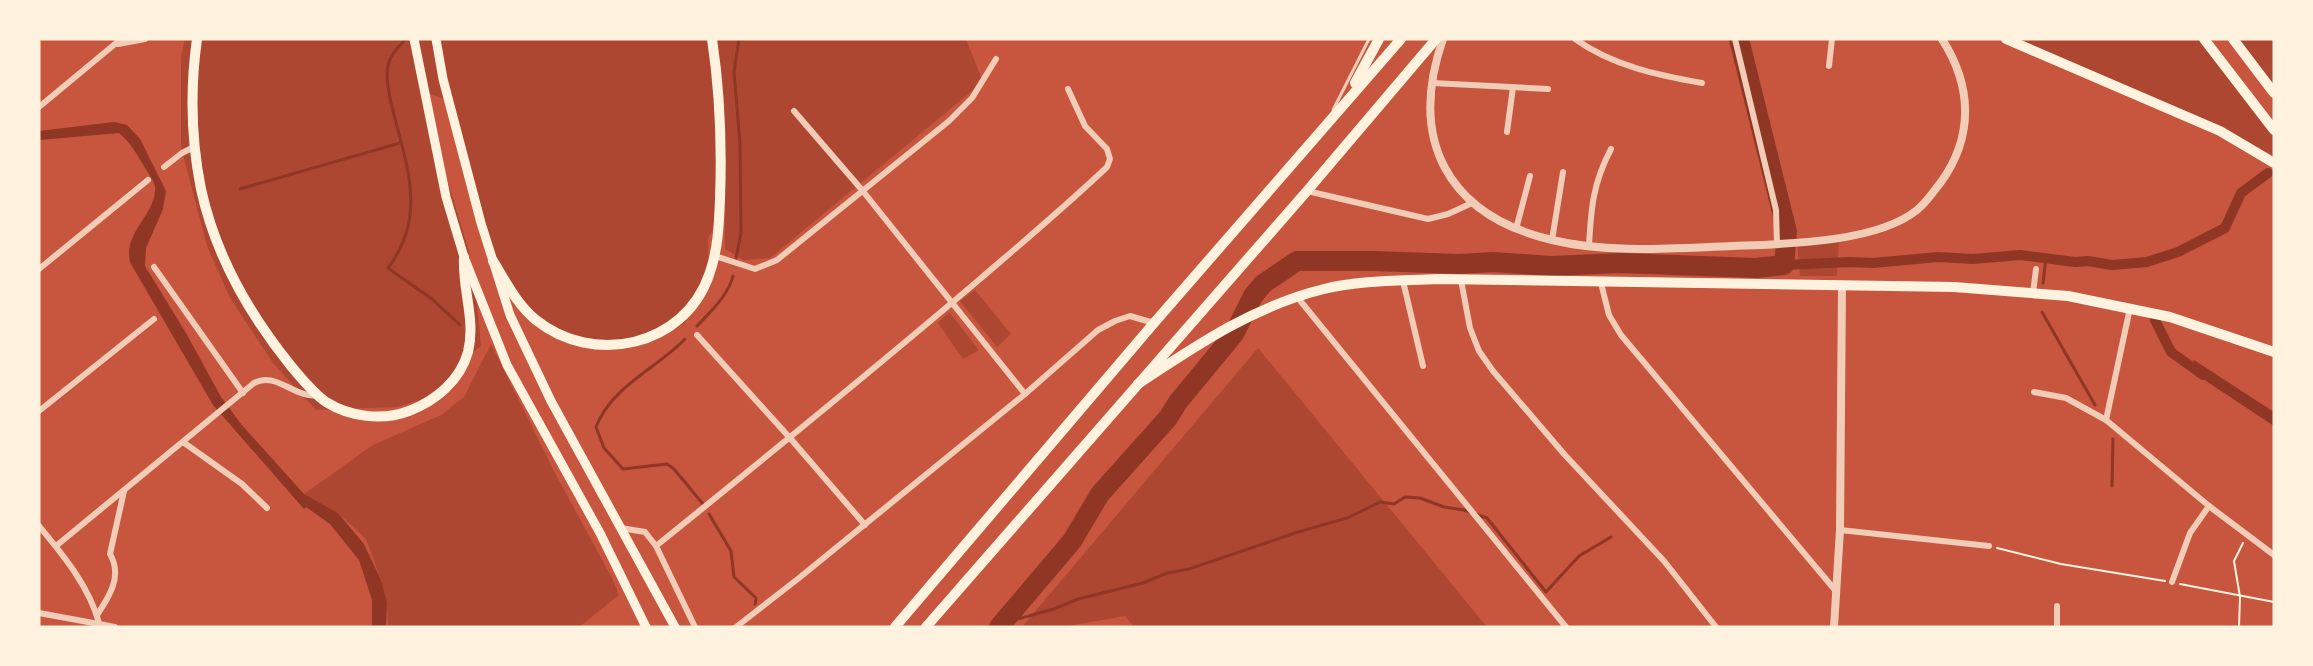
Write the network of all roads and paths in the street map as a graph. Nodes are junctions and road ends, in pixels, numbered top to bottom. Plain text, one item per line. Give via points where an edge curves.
1 (145, 39) edge
2 (197, 39) edge
3 (414, 39) edge
4 (436, 39) edge
5 (712, 39) edge
6 (1369, 39) edge
7 (1379, 39) edge
8 (1401, 39) edge
9 (1436, 39) edge
10 (1443, 39) edge
11 (1575, 39) edge
12 (1736, 39) edge
13 (1832, 39) edge
14 (1942, 39) edge
15 (2006, 39) edge
16 (2204, 39) edge
17 (2233, 39) edge
18 (119, 41) edge
19 (996, 59) dead end
20 (1830, 66) dead end
21 (1432, 83) junction
22 (1702, 83) dead end
23 (1513, 87) junction
24 (1068, 89) dead end
25 (1548, 89) dead end
26 (2274, 93) edge
27 (39, 107) edge
28 (1339, 109) junction
29 (794, 111) dead end
30 (1324, 126) junction
31 (2274, 130) edge
32 (1507, 132) dead end
33 (194, 147) junction
34 (1611, 149) dead end
35 (2274, 163) edge
36 (164, 167) dead end
37 (1563, 172) dead end
38 (1530, 176) dead end
39 (148, 180) dead end
40 (862, 190) junction
41 (1307, 191) junction
42 (1472, 203) junction
43 (1516, 229) junction
44 (1552, 240) junction
45 (1780, 244) junction
46 (1589, 246) junction
47 (715, 256) junction
48 (464, 257) junction
49 (493, 261) junction
50 (154, 267) dead end
51 (39, 269) edge
52 (2036, 269) dead end
53 (1461, 280) junction
54 (1403, 281) junction
55 (1601, 283) junction
56 (1842, 285) junction
57 (2033, 293) junction
58 (1298, 297) junction
59 (953, 304) junction
60 (2130, 308) junction
61 (154, 319) dead end
62 (1154, 323) junction
63 (698, 335) dead end
64 (2274, 352) edge
65 (1423, 366) dead end
66 (1138, 384) junction
67 (2034, 392) dead end
68 (243, 393) junction
69 (1025, 394) junction
70 (318, 395) junction
71 (39, 411) edge
72 (2106, 420) junction
73 (790, 438) junction
74 (183, 442) junction
75 (124, 491) junction
76 (2210, 506) junction
77 (267, 508) dead end
78 (865, 525) junction
79 (40, 527) edge
80 (621, 528) junction
81 (1840, 530) junction
82 (2248, 535) junction
83 (56, 546) junction
84 (656, 546) junction
85 (1989, 546) joint
86 (2274, 555) edge
87 (2172, 582) junction
88 (1835, 591) junction
89 (2240, 597) junction
90 (2274, 602) edge
91 (2057, 606) dead end
92 (39, 613) edge
93 (97, 615) junction
94 (99, 623) junction
95 (115, 627) edge
96 (646, 627) edge
97 (675, 627) edge
98 (695, 627) edge
99 (736, 627) edge
100 (895, 627) edge
101 (926, 627) edge
102 (1566, 627) edge
103 (1716, 627) edge
104 (1834, 627) edge
105 (2057, 627) edge
106 (2239, 627) edge

1 - 18 street
2 - 33 main road via 192,87
3 - 48 main road via 446,197
4 - 49 main road via 443,79
5 - 47 main road via 721,144
6 - 30 lane
7 - 28 main road
8 - 28 main road
9 - 41 main road
10 - 21 street
11 - 22 street via 1599,54 1642,71
12 - 45 street via 1776,210
13 - 20 street
14 - 45 street via 1957,66 1966,113 1952,166 1929,198 1917,210 1878,229
15 - 35 main road via 2220,131
16 - 31 main road
17 - 26 main road
18 - 27 street
19 - 40 street via 972,98 949,122
21 - 23 street
21 - 42 street via 1430,114 1434,144 1455,185
23 - 25 street
23 - 32 street
24 - 59 street via 1085,126 1107,149 1107,167
28 - 30 main road
29 - 40 street
30 - 62 main road
33 - 36 street
33 - 70 main road via 207,211 231,276 278,348
34 - 46 street via 1599,172
37 - 44 street
38 - 43 street
39 - 51 street
40 - 47 street via 777,260 763,267 744,267
40 - 59 street
41 - 42 street via 1428,219
41 - 66 main road
42 - 43 street
43 - 44 street
44 - 46 street
45 - 46 street
47 - 49 main road via 700,296 682,318 654,336 610,346 566,338 535,319
48 - 70 main road via 470,342 465,361 444,390 423,405 385,417 354,414
48 - 96 main road via 507,364
49 - 80 main road via 527,353
50 - 68 street
52 - 57 street
53 - 54 main road
53 - 55 main road
53 - 103 street via 1470,327 1479,351 1493,371 1664,561
54 - 58 main road via 1362,283
54 - 65 street
55 - 56 main road
55 - 88 street via 1609,315 1621,335
56 - 57 main road
56 - 81 street
57 - 60 main road
58 - 66 main road via 1241,319
58 - 102 street
59 - 69 street
59 - 73 street
60 - 64 main road via 2170,317
60 - 72 street
61 - 71 street
62 - 69 street via 1130,316 1098,330
62 - 100 main road
63 - 73 street
66 - 101 main road
67 - 72 street via 2066,398
68 - 70 street via 264,379 309,397
68 - 74 street
69 - 78 street
72 - 76 street
73 - 78 street
73 - 84 street
74 - 75 street
74 - 77 street via 242,484
75 - 83 street
75 - 93 street via 110,554 116,563 114,590
76 - 82 street
76 - 87 street via 2190,533
78 - 99 street
79 - 83 street
80 - 84 street via 645,532
80 - 97 main road
81 - 85 street
81 - 88 street
82 - 86 street
82 - 89 path via 2234,561
83 - 93 street
84 - 98 street
85 - 87 path via 2061,564
87 - 89 path
88 - 104 street
89 - 90 path
89 - 106 path
91 - 105 street
92 - 94 street
93 - 94 street
94 - 95 street

